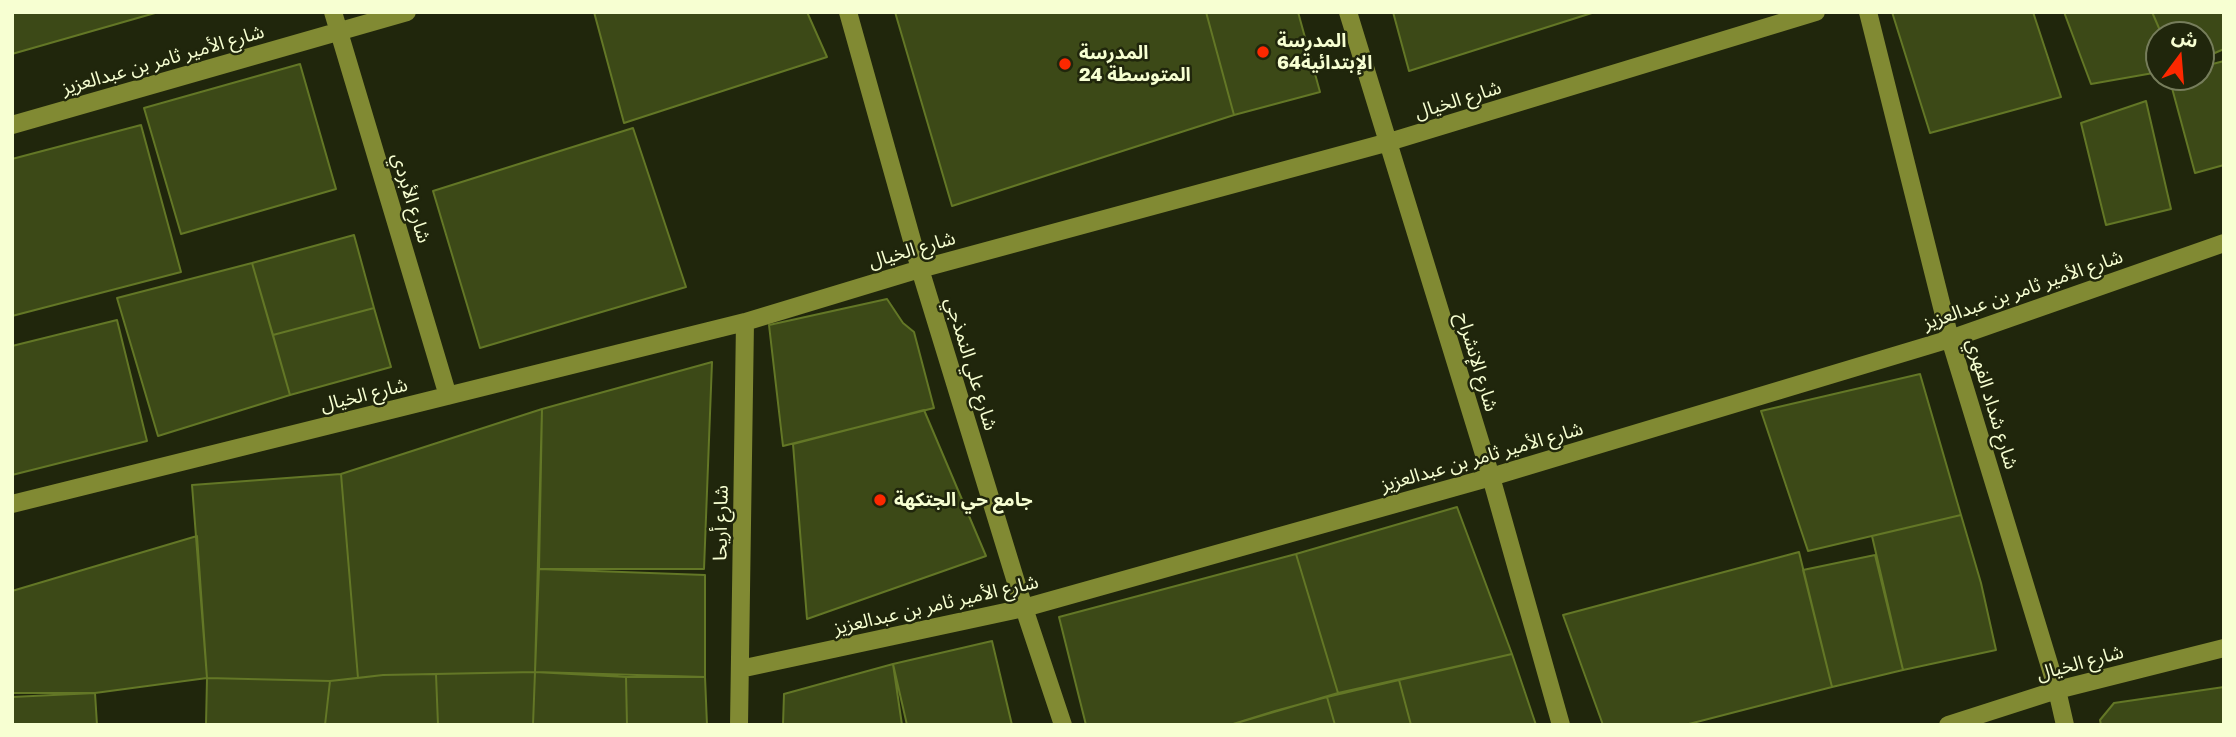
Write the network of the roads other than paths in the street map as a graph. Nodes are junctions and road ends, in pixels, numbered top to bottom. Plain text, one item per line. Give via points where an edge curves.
1 (332, 12) edge
2 (407, 12) edge
3 (848, 12) edge
4 (1348, 12) edge
5 (1816, 12) edge
6 (1868, 12) edge
7 (339, 32) junction
8 (12, 125) edge
9 (1389, 142) junction
10 (2224, 243) edge
11 (920, 269) junction
12 (745, 322) junction
13 (1950, 339) junction
14 (448, 396) junction
15 (1491, 477) junction
16 (12, 504) edge
17 (1024, 608) junction
18 (2224, 648) edge
19 (740, 669) junction
20 (2057, 690) junction
21 (739, 725) edge
22 (1063, 725) edge
23 (1561, 725) edge
24 (1948, 725) edge
25 (2064, 725) edge

1 - 7 street, شارع الأبردي
2 - 7 street, شارع الأمير ثامر بن عبدالعزيز
3 - 11 street, شارع علي النمذجي
4 - 9 street, شارع الإنشراح
5 - 9 street, شارع الخيال
6 - 13 street, شارع شداد الفهري
7 - 8 street, شارع الأمير ثامر بن عبدالعزيز
7 - 14 street, شارع الأبردي
9 - 11 street, شارع الخيال
9 - 15 street, شارع الإنشراح
10 - 13 street, شارع الأمير ثامر بن عبدالعزيز
11 - 12 street, شارع الخيال
11 - 17 street, شارع علي النمذجي
12 - 14 street, شارع الخيال
12 - 19 street, شارع أريحا
13 - 15 street, شارع الأمير ثامر بن عبدالعزيز
13 - 20 street, شارع شداد الفهري
14 - 16 street, شارع الخيال
15 - 17 street, شارع الأمير ثامر بن عبدالعزيز
15 - 23 street, شارع الإنشراح
17 - 19 street, شارع الأمير ثامر بن عبدالعزيز
17 - 22 street, شارع علي النمذجي
18 - 20 street, شارع الخيال
19 - 21 street, شارع أريحا
20 - 24 street, شارع الخيال
20 - 25 street, شارع شداد الفهري

